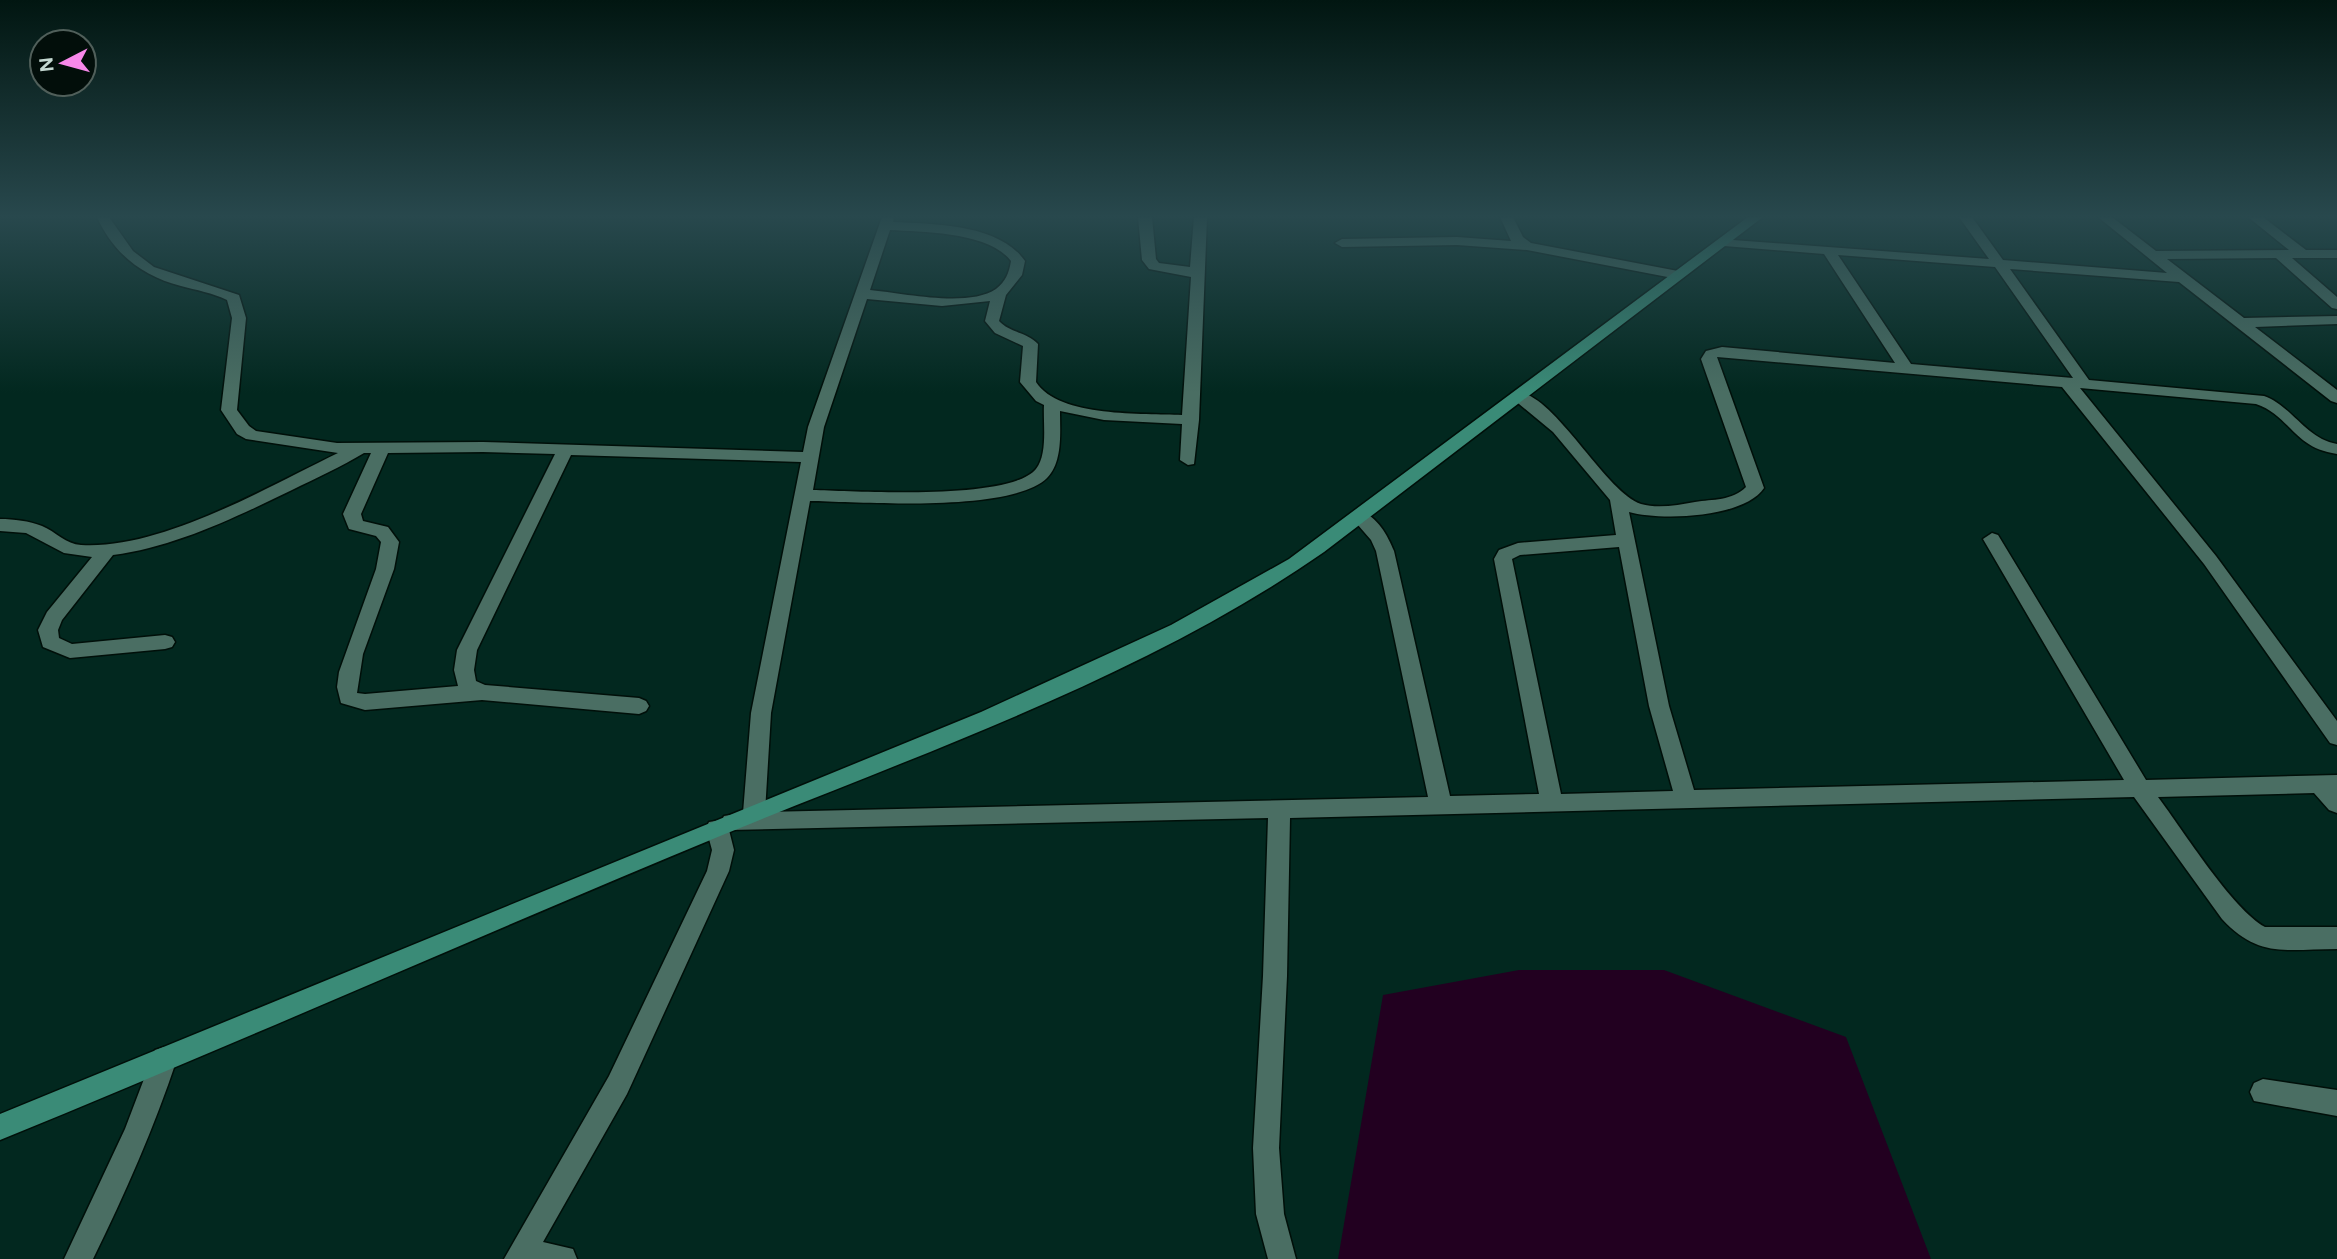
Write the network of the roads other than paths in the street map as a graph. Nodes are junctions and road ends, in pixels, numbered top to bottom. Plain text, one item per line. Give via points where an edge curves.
1 (159, 276) edge
2 (868, 276) edge
3 (1015, 276) edge
4 (1197, 276) edge
5 (1677, 276) edge
6 (1845, 276) edge
7 (2009, 276) edge
8 (2153, 276) edge
9 (2179, 276) edge
10 (2304, 276) edge
11 (2182, 278) junction
12 (999, 293) junction
13 (862, 294) junction
14 (2337, 305) edge
15 (2337, 320) edge
16 (2241, 323) junction
17 (1906, 368) junction
18 (2075, 383) junction
19 (1519, 396) junction
20 (2337, 398) edge
21 (1052, 405) junction
22 (1191, 420) junction
23 (372, 448) junction
24 (2337, 449) edge
25 (565, 450) junction
26 (810, 457) junction
27 (1188, 460) dead end
28 (802, 495) junction
29 (1618, 498) junction
30 (1360, 517) junction
31 (0, 525) edge
32 (1626, 540) junction
33 (1992, 540) dead end
34 (107, 550) junction
35 (165, 642) dead end
36 (482, 692) junction
37 (639, 706) dead end
38 (2337, 737) edge
39 (2328, 784) edge
40 (2140, 789) junction
41 (1686, 799) junction
42 (1552, 803) junction
43 (2337, 804) edge
44 (1441, 805) junction
45 (1279, 809) junction
46 (754, 813) junction
47 (724, 825) junction
48 (2337, 938) edge
49 (164, 1059) junction
50 (2263, 1092) dead end
51 (2337, 1103) edge
52 (0, 1127) edge
53 (520, 1256) edge
54 (78, 1259) edge
55 (563, 1259) edge
56 (1282, 1259) edge

1 - 23 street via 224,292 234,299 239,318 229,410 243,430 289,442
2 - 13 street
3 - 12 street
4 - 22 street
5 - 19 main road
6 - 17 street
7 - 18 street
8 - 11 street
9 - 11 street
10 - 14 street
11 - 16 street
12 - 13 street via 969,301
12 - 21 street via 992,321 1005,334 1030,344 1026,378 1041,400
13 - 26 street
15 - 16 street
16 - 20 street
17 - 18 street
17 - 29 street via 1711,354 1755,488 1735,502 1670,511 1632,507
18 - 24 street via 2264,400 2308,439
18 - 38 street
19 - 29 street via 1564,434
19 - 30 main road
21 - 22 street via 1077,412
21 - 28 street via 1048,460 1040,475 1022,485 957,495
22 - 27 street
23 - 25 street
23 - 34 street via 213,517 139,544
23 - 36 street via 352,521 382,531 390,542 345,692 348,698 365,702
25 - 26 street
25 - 36 street via 467,650 467,685
26 - 28 street
28 - 46 street via 761,713
29 - 32 street
30 - 44 street via 1385,551
30 - 46 main road via 1275,579 1201,619 1048,691
31 - 34 street via 34,530 61,548
32 - 41 street via 1660,706
32 - 42 street via 1518,550 1503,559
33 - 40 street
34 - 35 street via 54,617 48,631 50,642 70,652
36 - 37 street
39 - 40 street
39 - 43 street
40 - 41 street
40 - 48 street via 2246,929 2272,940
41 - 42 street
42 - 44 street
44 - 45 street
45 - 47 street
45 - 56 street via 1266,1148 1270,1214
46 - 47 main road
47 - 49 main road
47 - 53 street via 718,871 618,1085
49 - 52 main road
49 - 54 street via 122,1171
50 - 51 street
53 - 55 street

